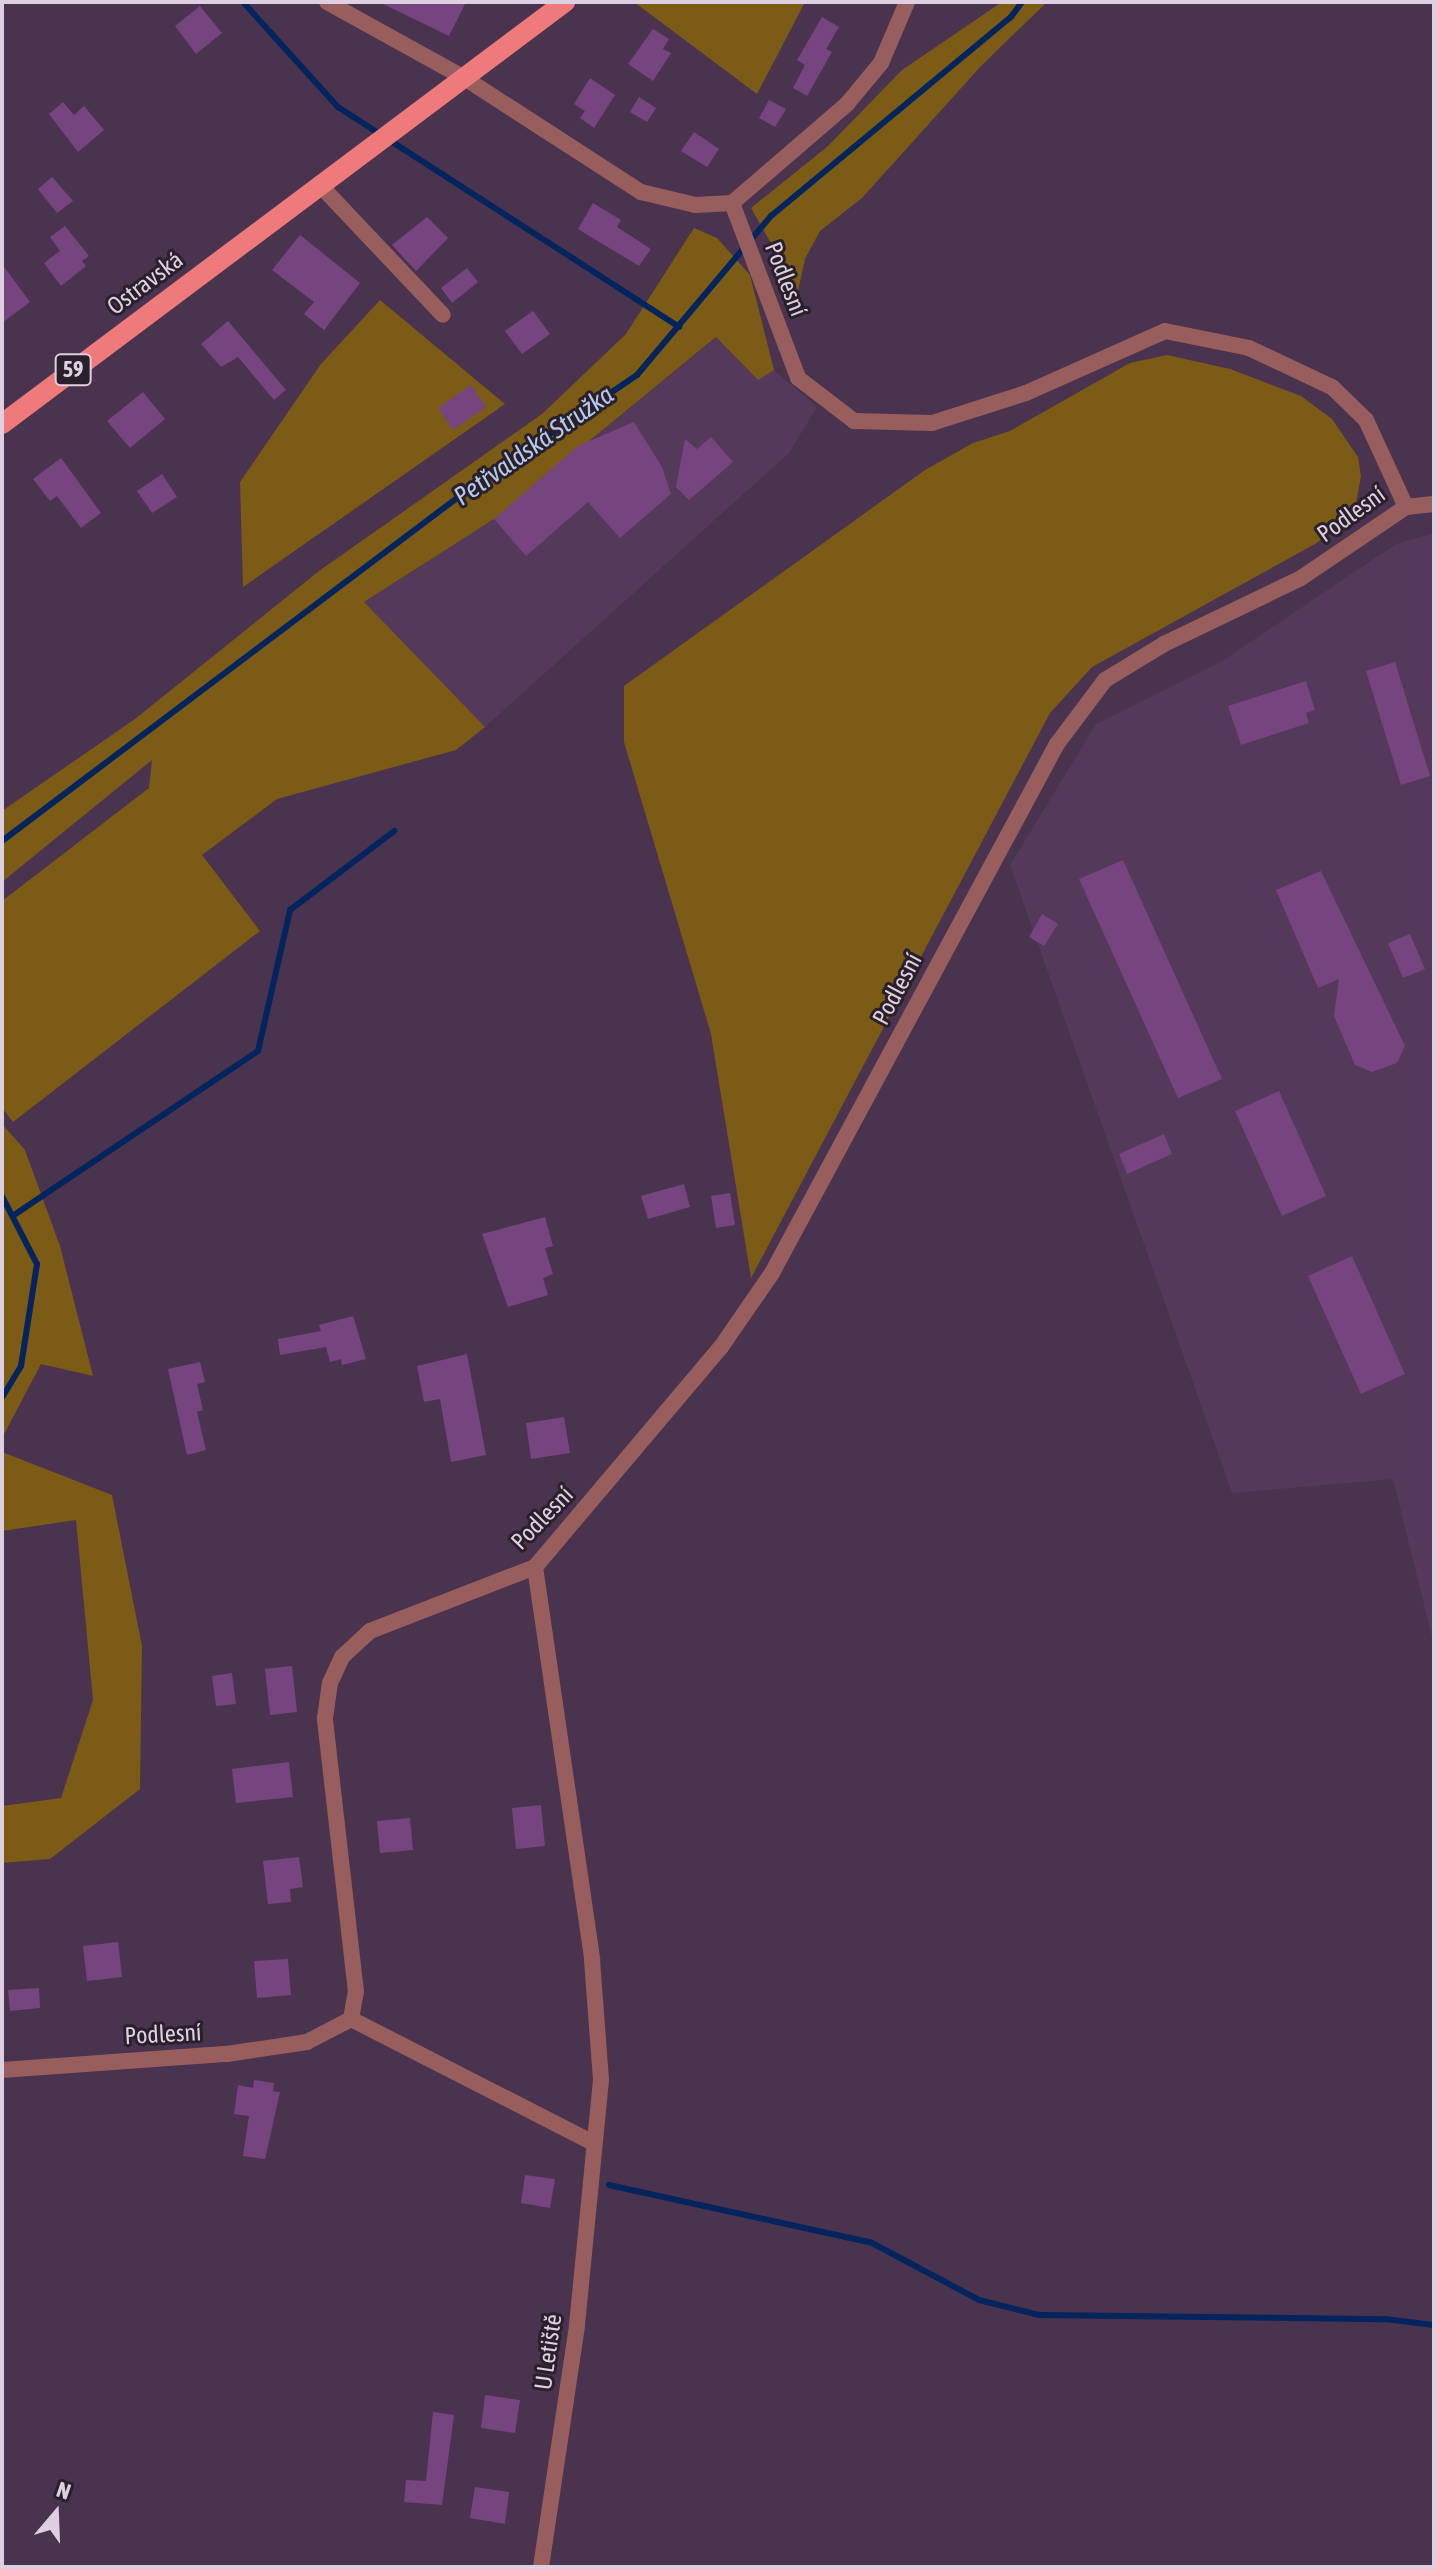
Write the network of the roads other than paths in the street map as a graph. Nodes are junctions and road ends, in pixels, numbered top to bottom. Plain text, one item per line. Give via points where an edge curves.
1 (327, 2) edge
2 (565, 2) edge
3 (907, 2) edge
4 (463, 77) junction
5 (319, 184) junction
6 (732, 203) junction
7 (443, 315) dead end
8 (2, 424) edge
9 (1434, 504) edge
10 (1406, 507) junction
11 (535, 1567) junction
12 (351, 2019) junction
13 (2, 2070) edge
14 (593, 2143) junction
15 (541, 2567) edge

1 - 4 street
2 - 4 main road, Ostravská
3 - 6 street via 881,63 847,104
4 - 5 main road, Ostravská
4 - 6 street via 641,192 695,205
5 - 7 street
5 - 8 main road, Ostravská / 59
6 - 10 street, Podlesní via 798,378 854,421 932,423 1026,393 1165,331 1249,348 1332,387 1366,420
9 - 10 street
10 - 11 street, Podlesní via 1301,578 1164,644 1105,680 1057,744 772,1273 721,1347
11 - 12 street, Podlesní via 370,1631 342,1657 330,1683 325,1718 356,1992
11 - 14 street, U Letiště via 592,1960 601,2080
12 - 13 street, Podlesní via 307,2042 227,2054
12 - 14 street
14 - 15 street, U Letiště via 577,2326

